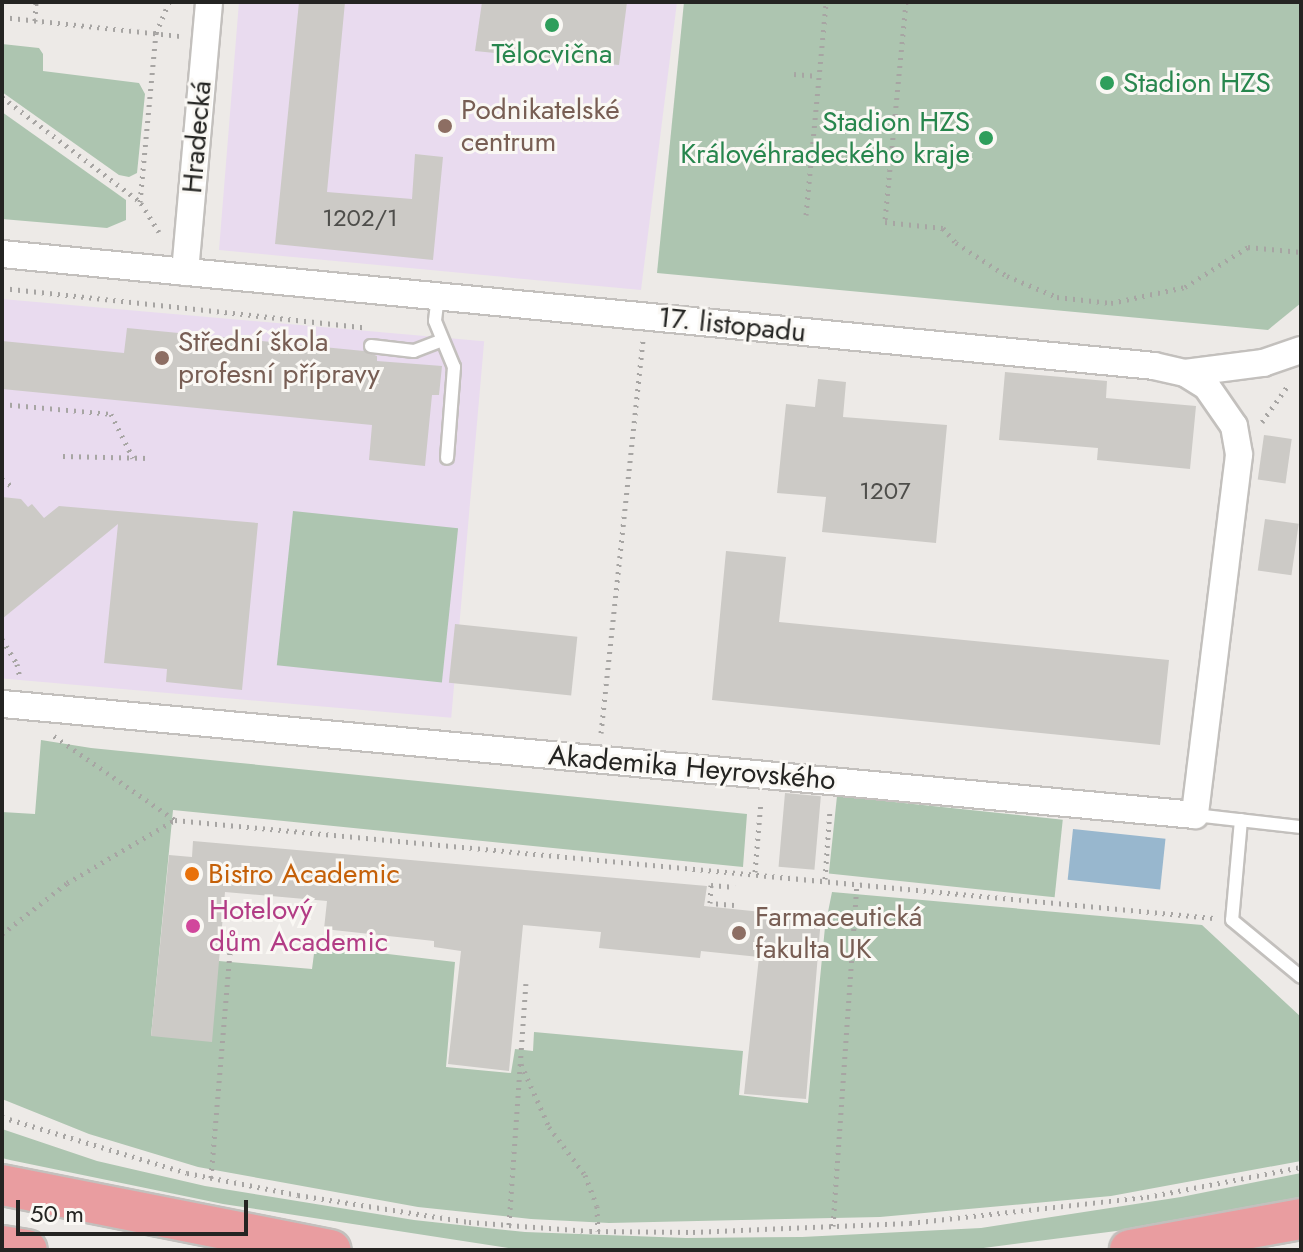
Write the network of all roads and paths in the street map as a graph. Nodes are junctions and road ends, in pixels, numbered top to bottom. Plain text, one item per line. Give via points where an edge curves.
1 (36, 2) edge
2 (169, 2) edge
3 (209, 2) edge
4 (826, 2) edge
5 (906, 2) edge
6 (2, 17) edge
7 (35, 21) junction
8 (156, 33) junction
9 (206, 40) junction
10 (794, 74) dead end
11 (818, 76) junction
12 (2, 97) edge
13 (140, 202) junction
14 (806, 215) dead end
15 (1301, 252) edge
16 (2, 254) edge
17 (185, 272) junction
18 (2, 288) edge
19 (438, 296) junction
20 (645, 316) junction
21 (377, 328) dead end
22 (442, 340) junction
23 (371, 346) dead end
24 (1301, 350) edge
25 (1185, 373) junction
26 (1292, 379) dead end
27 (2, 404) edge
28 (1239, 455) junction
29 (63, 456) dead end
30 (133, 458) junction
31 (149, 458) dead end
32 (447, 458) dead end
33 (2, 479) edge
34 (13, 487) dead end
35 (2, 704) edge
36 (598, 759) junction
37 (763, 775) junction
38 (833, 781) junction
39 (1195, 815) junction
40 (1241, 820) junction
41 (1301, 827) edge
42 (755, 872) junction
43 (825, 879) junction
44 (857, 883) junction
45 (735, 887) dead end
46 (734, 905) dead end
47 (1232, 920) junction
48 (232, 930) dead end
49 (2, 934) edge
50 (1301, 977) edge
51 (526, 984) dead end
52 (520, 1062) junction
53 (2, 1117) edge
54 (1301, 1167) edge
55 (211, 1178) junction
56 (2, 1185) edge
57 (1301, 1219) edge
58 (509, 1225) junction
59 (833, 1226) junction
60 (598, 1231) junction
61 (2, 1246) edge
62 (27, 1250) edge
63 (331, 1250) edge
64 (1130, 1250) edge

1 - 7 path
2 - 8 path
3 - 9 street, Hradecká
4 - 11 path
5 - 15 path via 885,222 943,228 956,243 1007,276 1057,297 1111,303 1185,287 1248,247
6 - 7 path
7 - 8 path
8 - 9 path
8 - 13 path
9 - 17 street, Hradecká
10 - 11 path
11 - 14 path
12 - 13 path
13 - 17 path
16 - 17 street, 17. listopadu
17 - 19 street, 17. listopadu
18 - 21 path
19 - 20 street, 17. listopadu
19 - 22 lane via 435,321
20 - 25 street, 17. listopadu
20 - 36 path
22 - 23 lane via 414,351
22 - 32 lane via 454,367
24 - 25 street via 1263,363
25 - 28 street, 17. listopadu via 1221,401 1234,426
26 - 28 path
27 - 30 path via 111,414
28 - 39 street, 17. listopadu
29 - 30 path
30 - 31 path
33 - 34 path
35 - 36 street, Akademika Heyrovského
36 - 37 street, Akademika Heyrovského
37 - 38 street, Akademika Heyrovského
37 - 42 path
38 - 39 street, Akademika Heyrovského
38 - 43 path
39 - 40 lane
40 - 41 lane
40 - 47 lane
42 - 43 path
42 - 49 path via 175,820 67,883
43 - 44 path
44 - 47 path
44 - 59 path
45 - 46 path via 711,885 710,903
47 - 50 lane
48 - 55 path
51 - 52 path
52 - 58 path
52 - 60 path via 549,1127 585,1175 597,1206
53 - 55 path
54 - 59 path via 1147,1197 910,1223
55 - 58 path
56 - 63 main road
57 - 64 main road
58 - 60 path
59 - 60 path
61 - 62 main road

